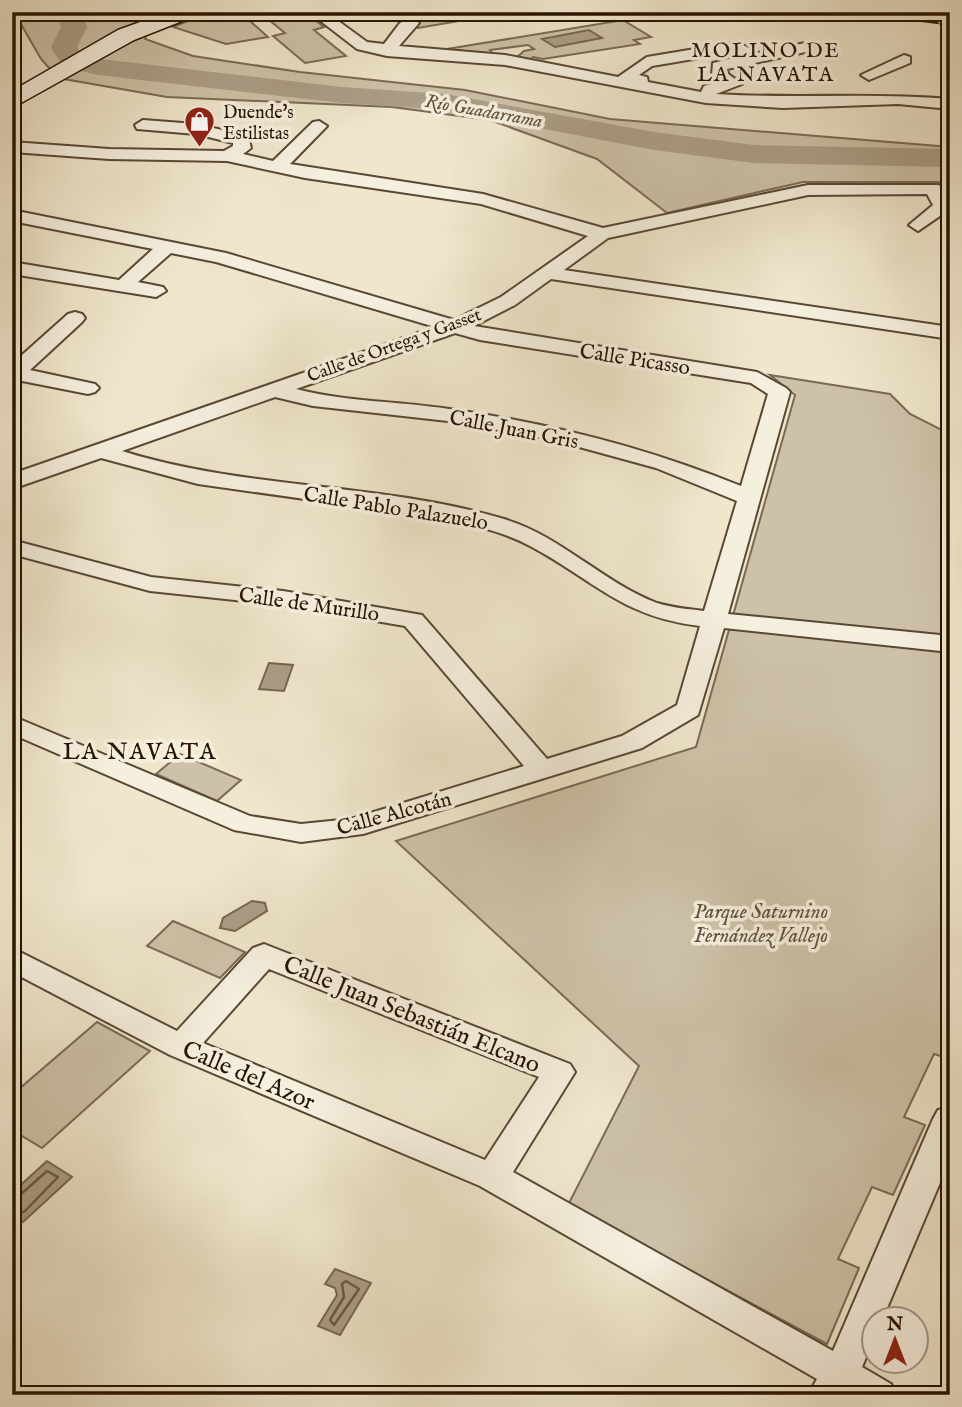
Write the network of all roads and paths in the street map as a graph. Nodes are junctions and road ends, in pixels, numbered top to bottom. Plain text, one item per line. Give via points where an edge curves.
1 (188, 12) edge
2 (316, 12) edge
3 (411, 23) dead end
4 (805, 48) dead end
5 (387, 51) junction
6 (756, 58) junction
7 (904, 60) dead end
8 (852, 65) dead end
9 (633, 86) junction
10 (706, 99) junction
11 (12, 101) edge
12 (950, 104) edge
13 (143, 125) dead end
14 (318, 126) dead end
15 (12, 147) edge
16 (227, 156) junction
17 (277, 167) junction
18 (12, 215) edge
19 (918, 225) dead end
20 (602, 233) junction
21 (168, 246) junction
22 (12, 268) edge
23 (548, 273) junction
24 (122, 286) junction
25 (156, 291) dead end
26 (75, 318) dead end
27 (451, 327) junction
28 (950, 333) edge
29 (14, 373) edge
30 (88, 388) dead end
31 (272, 390) junction
32 (100, 451) junction
33 (12, 482) edge
34 (748, 497) junction
35 (12, 547) edge
36 (715, 620) junction
37 (950, 644) edge
38 (12, 723) edge
39 (542, 770) junction
40 (12, 959) edge
41 (181, 1047) junction
42 (950, 1119) edge
43 (492, 1177) junction
44 (834, 1384) edge
45 (878, 1395) edge

1 - 11 main road via 126,35
2 - 5 street via 362,46
3 - 5 street
4 - 6 street
5 - 9 street via 505,60
6 - 9 street via 737,47 647,62 626,76 641,80
6 - 10 street via 719,66 720,76 734,84 710,89
7 - 8 street via 874,80
9 - 10 street
10 - 12 street via 783,103 898,99
13 - 16 street via 196,129 242,140 242,148
14 - 17 street
15 - 16 street
16 - 17 street
17 - 20 street via 483,200
18 - 21 street, Calle Picasso
19 - 20 street, Calle de Ortega y Gasset via 943,206 933,189 808,190
20 - 23 street, Calle de Ortega y Gasset
21 - 24 street
21 - 27 street, Calle Picasso
22 - 24 street
23 - 27 street, Calle de Ortega y Gasset via 508,301
23 - 28 street
24 - 25 street
26 - 29 street
27 - 31 street, Calle de Ortega y Gasset
27 - 34 street, Calle Picasso via 757,378 779,392
29 - 30 street
31 - 32 street, Calle de Ortega y Gasset
31 - 34 street, Calle Juan Gris via 313,400 448,415 552,433 664,463
32 - 33 street, Calle de Ortega y Gasset
32 - 36 street, Calle Pablo Palazuelo via 212,481 430,509 497,524 552,546 645,607
34 - 36 street, Calle Picasso
35 - 39 street, Calle de Murillo via 150,584 283,598 413,620
36 - 37 street, Calle Pablo Palazuelo
36 - 39 street, Calle Picasso via 689,709 632,742
38 - 39 street, Calle Alcotán via 244,824 300,833 353,828
40 - 41 street, Calle del Azor
41 - 43 street, Calle del Azor
41 - 43 street, Calle Juan Sebastián Elcano via 264,955 559,1072
42 - 44 street
43 - 44 street, Calle del Azor
44 - 45 street, Calle del Azor

